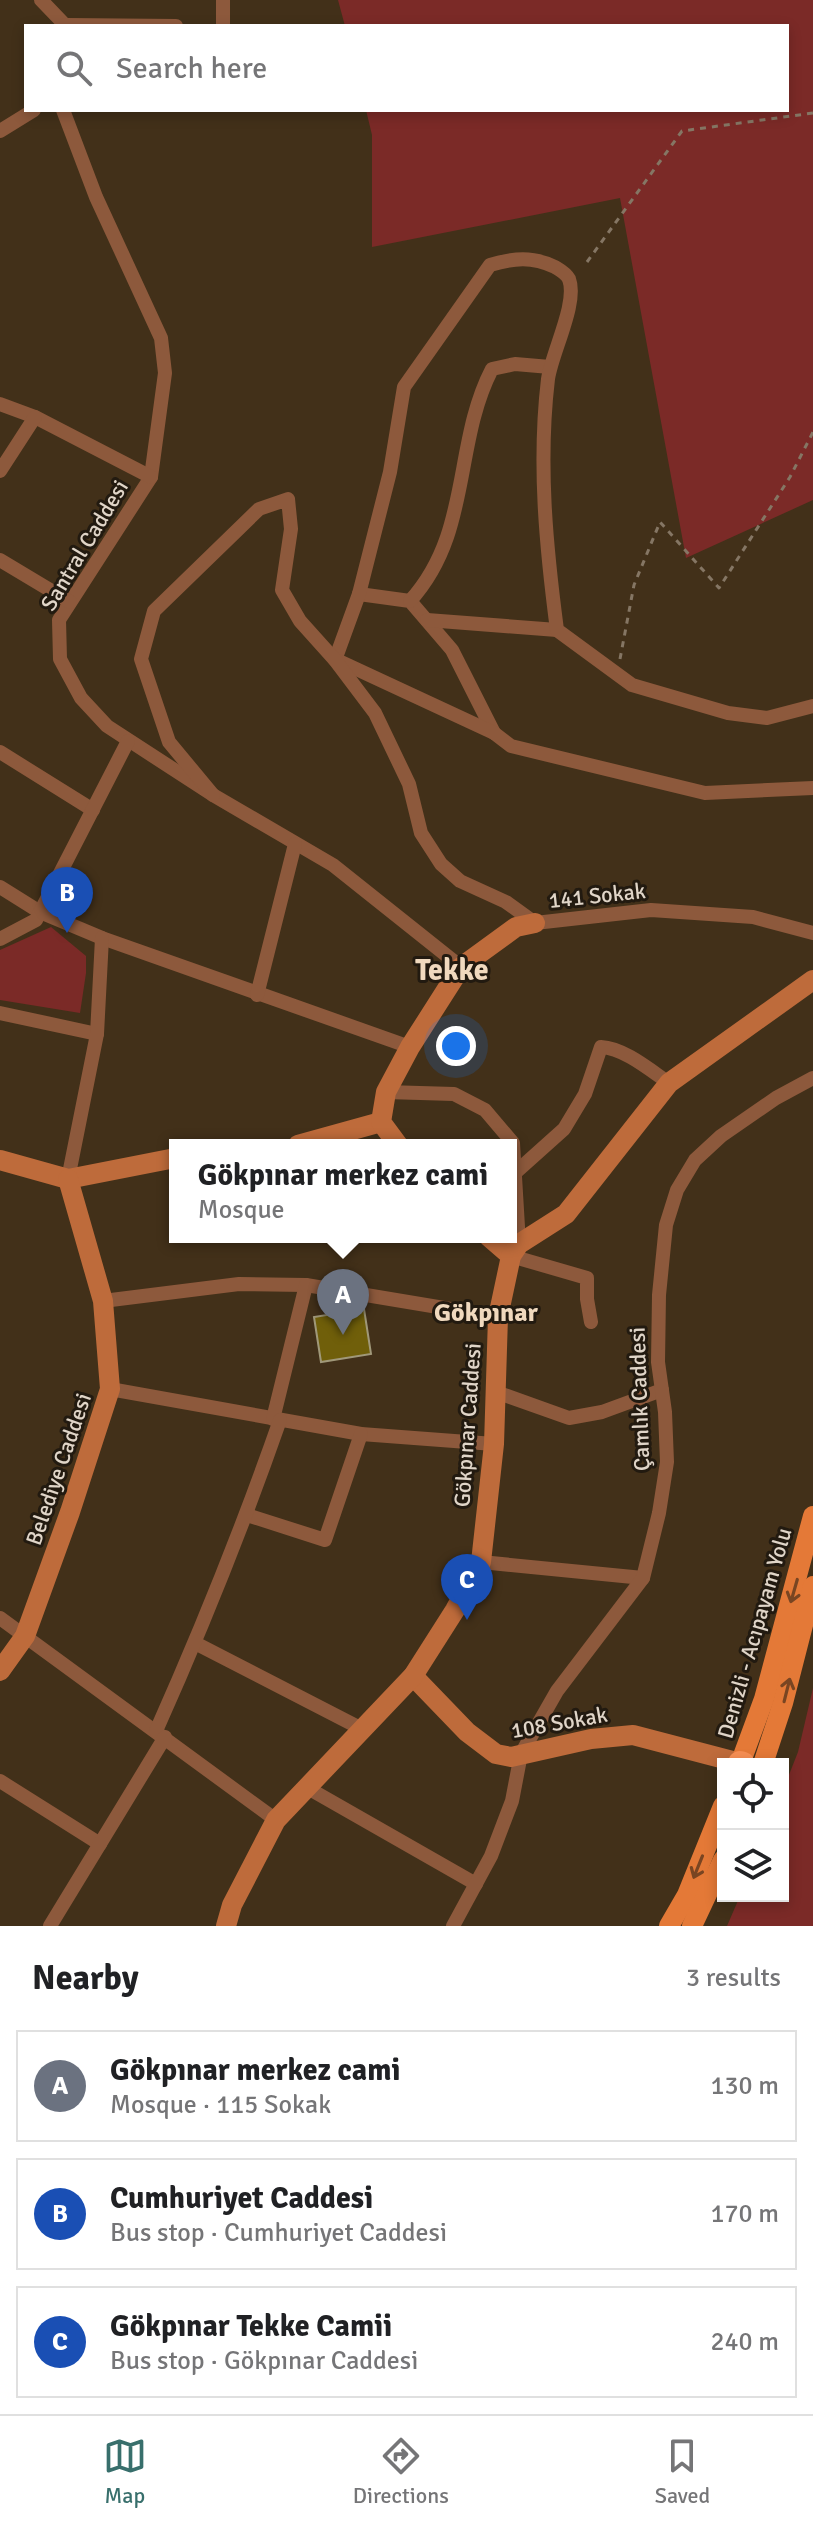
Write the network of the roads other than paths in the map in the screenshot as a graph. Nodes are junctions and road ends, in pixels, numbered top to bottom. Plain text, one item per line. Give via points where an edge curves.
1 (41, 0) edge
2 (223, 0) edge
3 (65, 24) edge
4 (223, 24) edge
5 (31, 112) edge
6 (64, 112) edge
7 (0, 131) edge
8 (550, 367) junction
9 (0, 404) edge
10 (35, 417) junction
11 (0, 471) edge
12 (151, 477) junction
13 (0, 560) edge
14 (359, 594) junction
15 (410, 601) junction
16 (70, 602) junction
17 (427, 620) junction
18 (557, 630) junction
19 (335, 660) junction
20 (813, 706) edge
21 (494, 733) junction
22 (128, 741) junction
23 (0, 752) edge
24 (813, 788) edge
25 (213, 795) junction
26 (93, 810) junction
27 (295, 844) junction
28 (0, 887) edge
29 (40, 912) junction
30 (535, 923) junction
31 (813, 933) edge
32 (102, 938) junction
33 (0, 939) edge
34 (461, 967) junction
35 (813, 980) edge
36 (257, 995) junction
37 (0, 1013) edge
38 (97, 1034) junction
39 (410, 1047) junction
40 (813, 1078) edge
41 (669, 1083) junction
42 (386, 1092) junction
43 (381, 1122) junction
44 (320, 1139) edge
45 (394, 1139) edge
46 (510, 1139) edge
47 (169, 1159) edge
48 (0, 1160) edge
49 (517, 1168) edge
50 (68, 1179) junction
51 (501, 1243) edge
52 (515, 1243) edge
53 (515, 1250) junction
54 (306, 1285) junction
55 (103, 1301) junction
56 (498, 1317) junction
57 (591, 1322) dead end
58 (110, 1389) junction
59 (662, 1390) junction
60 (496, 1392) junction
61 (276, 1419) junction
62 (361, 1434) junction
63 (494, 1444) junction
64 (247, 1515) junction
65 (813, 1516) edge
66 (481, 1562) junction
67 (643, 1578) junction
68 (813, 1586) edge
69 (0, 1618) edge
70 (25, 1636) junction
71 (195, 1643) junction
72 (0, 1671) edge
73 (413, 1676) junction
74 (362, 1729) junction
75 (161, 1734) junction
76 (521, 1754) junction
77 (719, 1758) edge
78 (743, 1758) edge
79 (765, 1758) edge
80 (0, 1781) edge
81 (306, 1787) junction
82 (276, 1820) junction
83 (717, 1821) edge
84 (100, 1844) junction
85 (717, 1873) edge
86 (476, 1884) junction
87 (50, 1926) edge
88 (226, 1926) edge
89 (453, 1926) edge
90 (669, 1926) edge
91 (692, 1926) edge

1 - 3 street
2 - 4 street
5 - 7 street
6 - 12 street, Santral Caddesi via 161,338 165,373
8 - 14 street via 571,299 569,278 540,260 513,258 490,265 404,387 390,472
8 - 15 street via 515,364 492,369 478,395 447,543 426,584
8 - 18 street via 542,431 547,557
9 - 10 street
10 - 11 street
10 - 12 street
12 - 16 street, Santral Caddesi
13 - 16 street
14 - 15 street
14 - 19 street
15 - 17 street
16 - 22 street, Santral Caddesi via 59,620 60,659 81,698
17 - 18 street
17 - 21 street via 452,650
18 - 20 street via 632,685 728,713 767,718
19 - 21 street
19 - 25 street, 141 Sokak via 300,621 282,590 291,529 288,499 259,509 154,611 141,659 169,742
19 - 30 street, 141 Sokak via 375,713 409,784 421,833 441,864 460,881 506,902
21 - 24 street via 511,746 705,793
22 - 25 street, Santral Caddesi
22 - 26 street
23 - 26 street
25 - 27 street, Santral Caddesi
26 - 29 street
27 - 34 street, Santral Caddesi via 333,865
27 - 36 street
28 - 29 street
29 - 32 street
29 - 33 street via 36,920
30 - 31 street, 141 Sokak via 651,910 753,917
30 - 34 street via 516,927
32 - 36 street
32 - 38 street
34 - 39 street
35 - 41 street
36 - 39 street
37 - 38 street
38 - 50 street
39 - 42 street
40 - 59 street, Çamlık Caddesi via 721,1136 695,1160 677,1190 666,1225 659,1295
41 - 49 street via 601,1047 585,1094 564,1129
41 - 53 street via 566,1214
42 - 43 street
42 - 46 street via 454,1094 485,1110
43 - 44 street
43 - 45 street
47 - 50 street
48 - 50 street
50 - 55 street, Belediye Caddesi
51 - 53 street
52 - 53 street
53 - 56 street, Gökpınar Caddesi
53 - 57 street via 587,1278
54 - 55 street via 239,1284
54 - 56 street
54 - 61 street
55 - 58 street, Belediye Caddesi
56 - 60 street, Gökpınar Caddesi
58 - 61 street
58 - 70 street, Belediye Caddesi
59 - 60 street via 569,1418
59 - 67 street, Çamlık Caddesi via 667,1462
60 - 63 street, Gökpınar Caddesi
61 - 62 street
61 - 64 street
62 - 63 street
62 - 64 street via 325,1540
63 - 66 street, Gökpınar Caddesi
64 - 71 street
65 -> 78 main road, Denizli - Acıpayam Yolu
66 - 67 street
66 - 73 street, Gökpınar Caddesi
67 - 76 street, Çamlık Caddesi via 557,1691
79 -> 68 main road, Denizli - Acıpayam Yolu
69 - 70 street
70 - 72 street, Belediye Caddesi
70 - 75 street
71 - 74 street
71 - 75 street
73 - 74 street, Gökpınar Caddesi
73 - 76 street, 108 Sokak via 496,1754
74 - 81 street, Gökpınar Caddesi
75 - 82 street
75 - 84 street
76 - 77 street, 108 Sokak via 633,1735
76 - 86 street, Çamlık Caddesi via 512,1801
80 - 84 street
81 - 82 street, Gökpınar Caddesi
81 - 86 street
82 - 88 street, Gökpınar Caddesi
83 -> 90 main road
84 - 87 street
85 - 91 main road
86 - 89 street, Çamlık Caddesi

